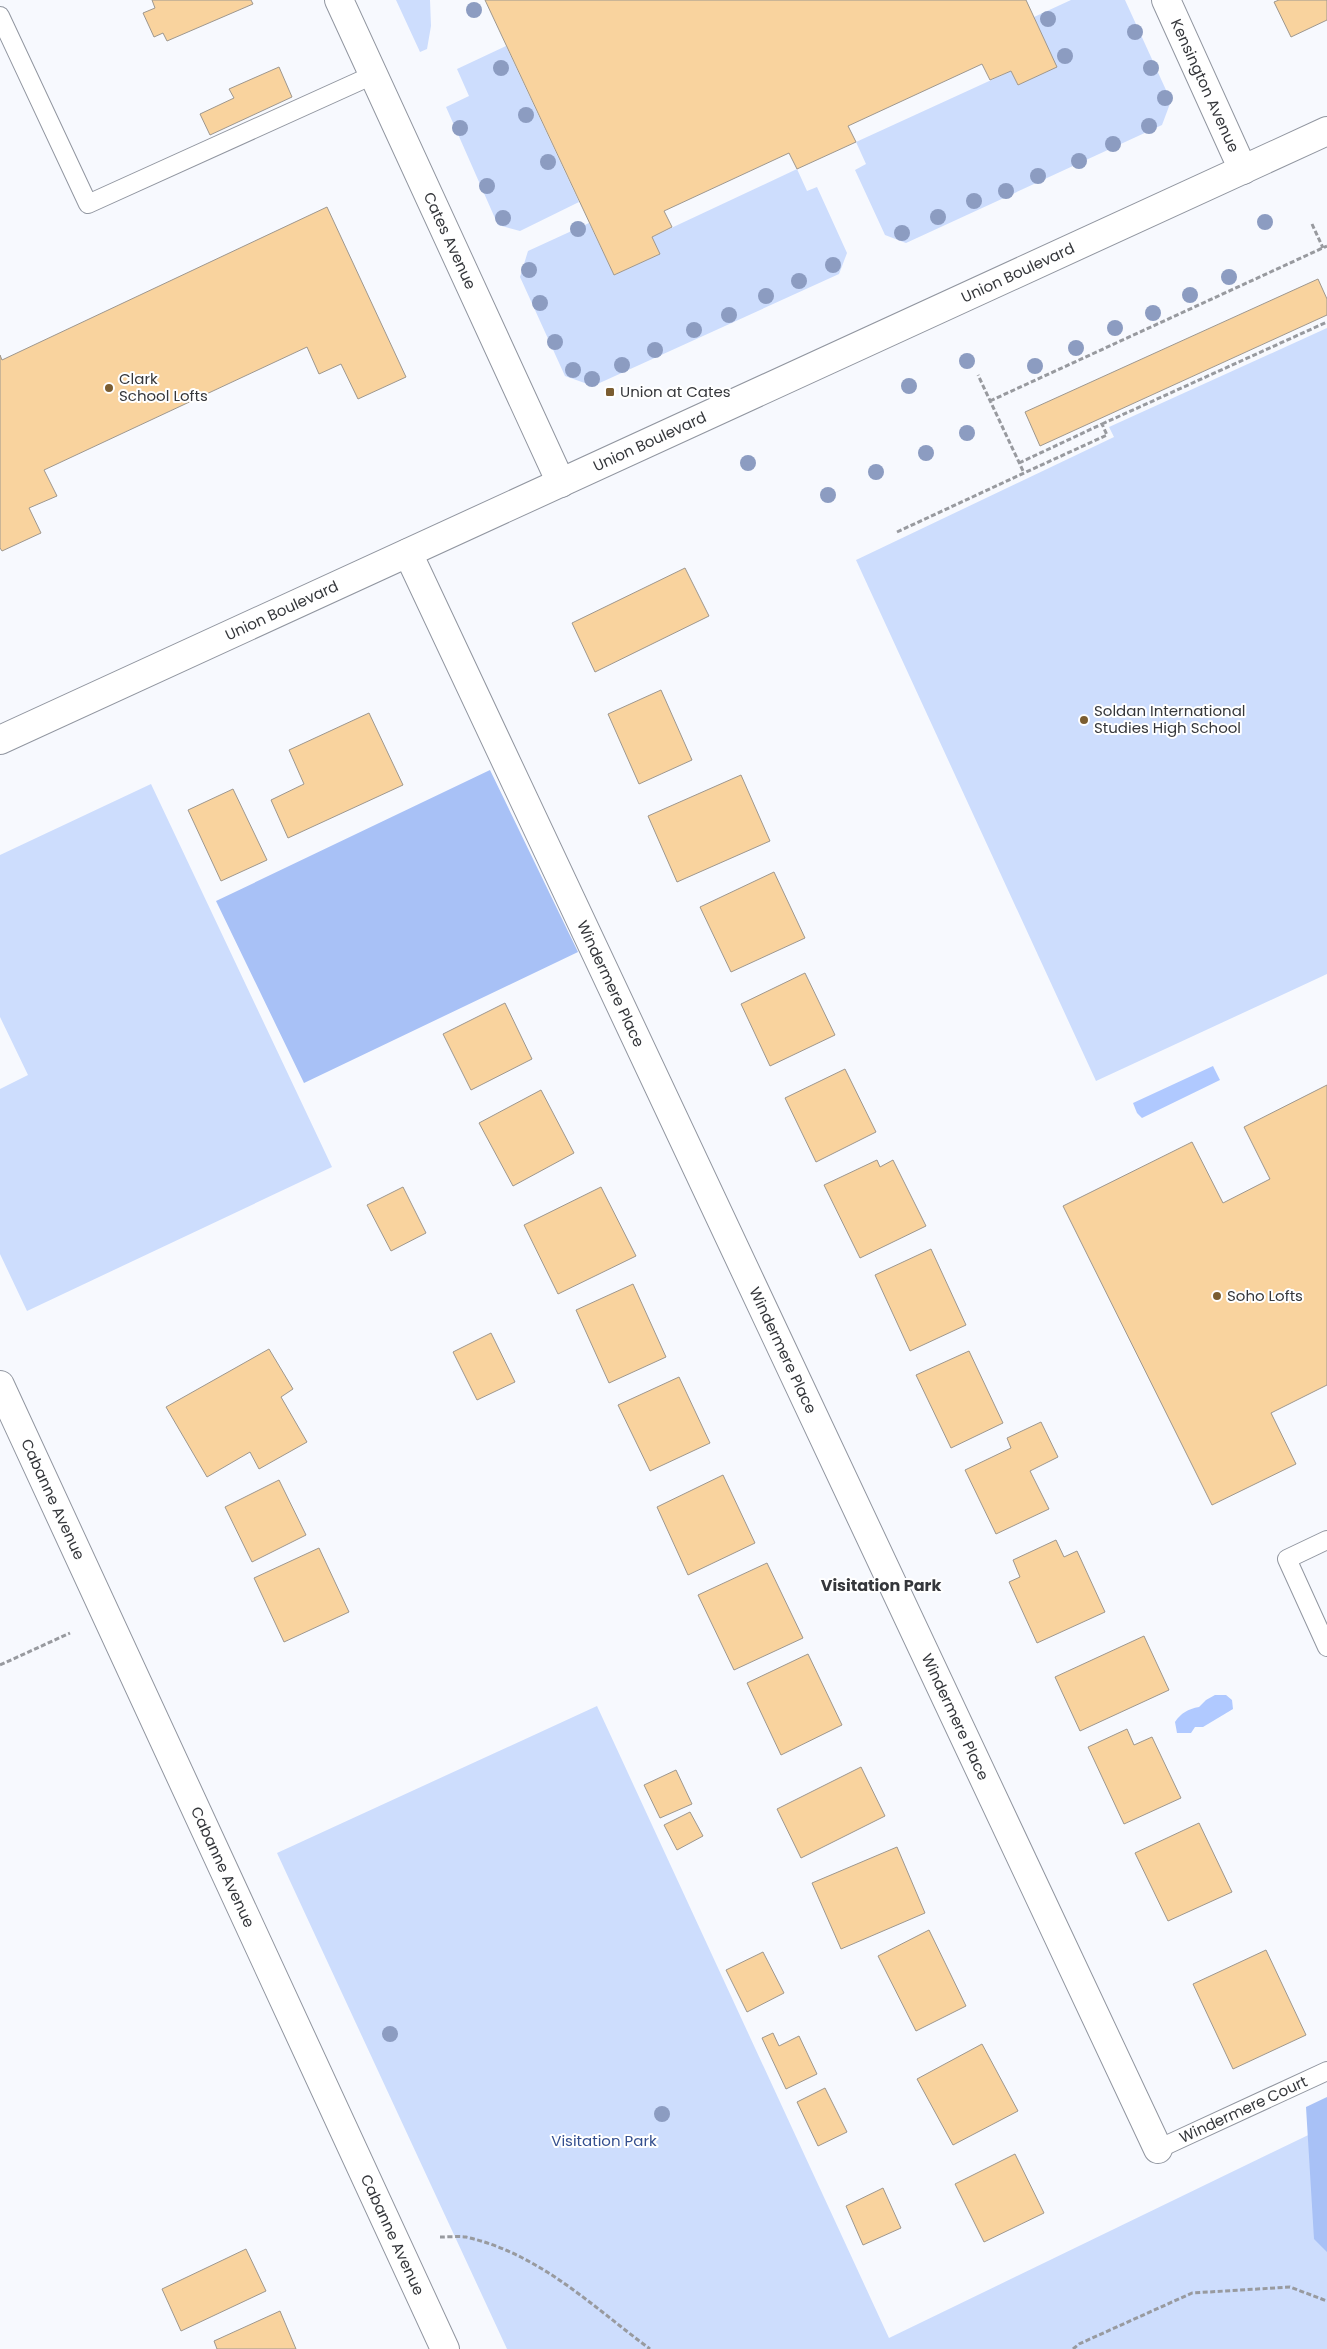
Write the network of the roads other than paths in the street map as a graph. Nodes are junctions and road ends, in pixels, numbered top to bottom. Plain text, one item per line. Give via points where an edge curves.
1 (339, 0) edge
2 (1166, 0) edge
3 (0, 16) edge
4 (373, 75) junction
5 (1327, 132) edge
6 (1243, 170) junction
7 (561, 482) junction
8 (408, 552) junction
9 (0, 740) edge
10 (0, 1385) edge
11 (1327, 1540) edge
12 (1327, 1647) edge
13 (1327, 2071) edge
14 (1158, 2149) joint
15 (444, 2349) edge

1 - 4 street, Cates Avenue
2 - 6 street, Kensington Avenue
3 - 4 lane via 88,204
4 - 7 street, Cates Avenue
5 - 6 street, Union Boulevard
6 - 7 street, Union Boulevard
7 - 8 street, Union Boulevard
8 - 9 street, Union Boulevard
8 - 14 street, Windermere Place
10 - 15 street, Cabanne Avenue
11 - 12 lane via 1287,1559
13 - 14 lane, Windermere Court

